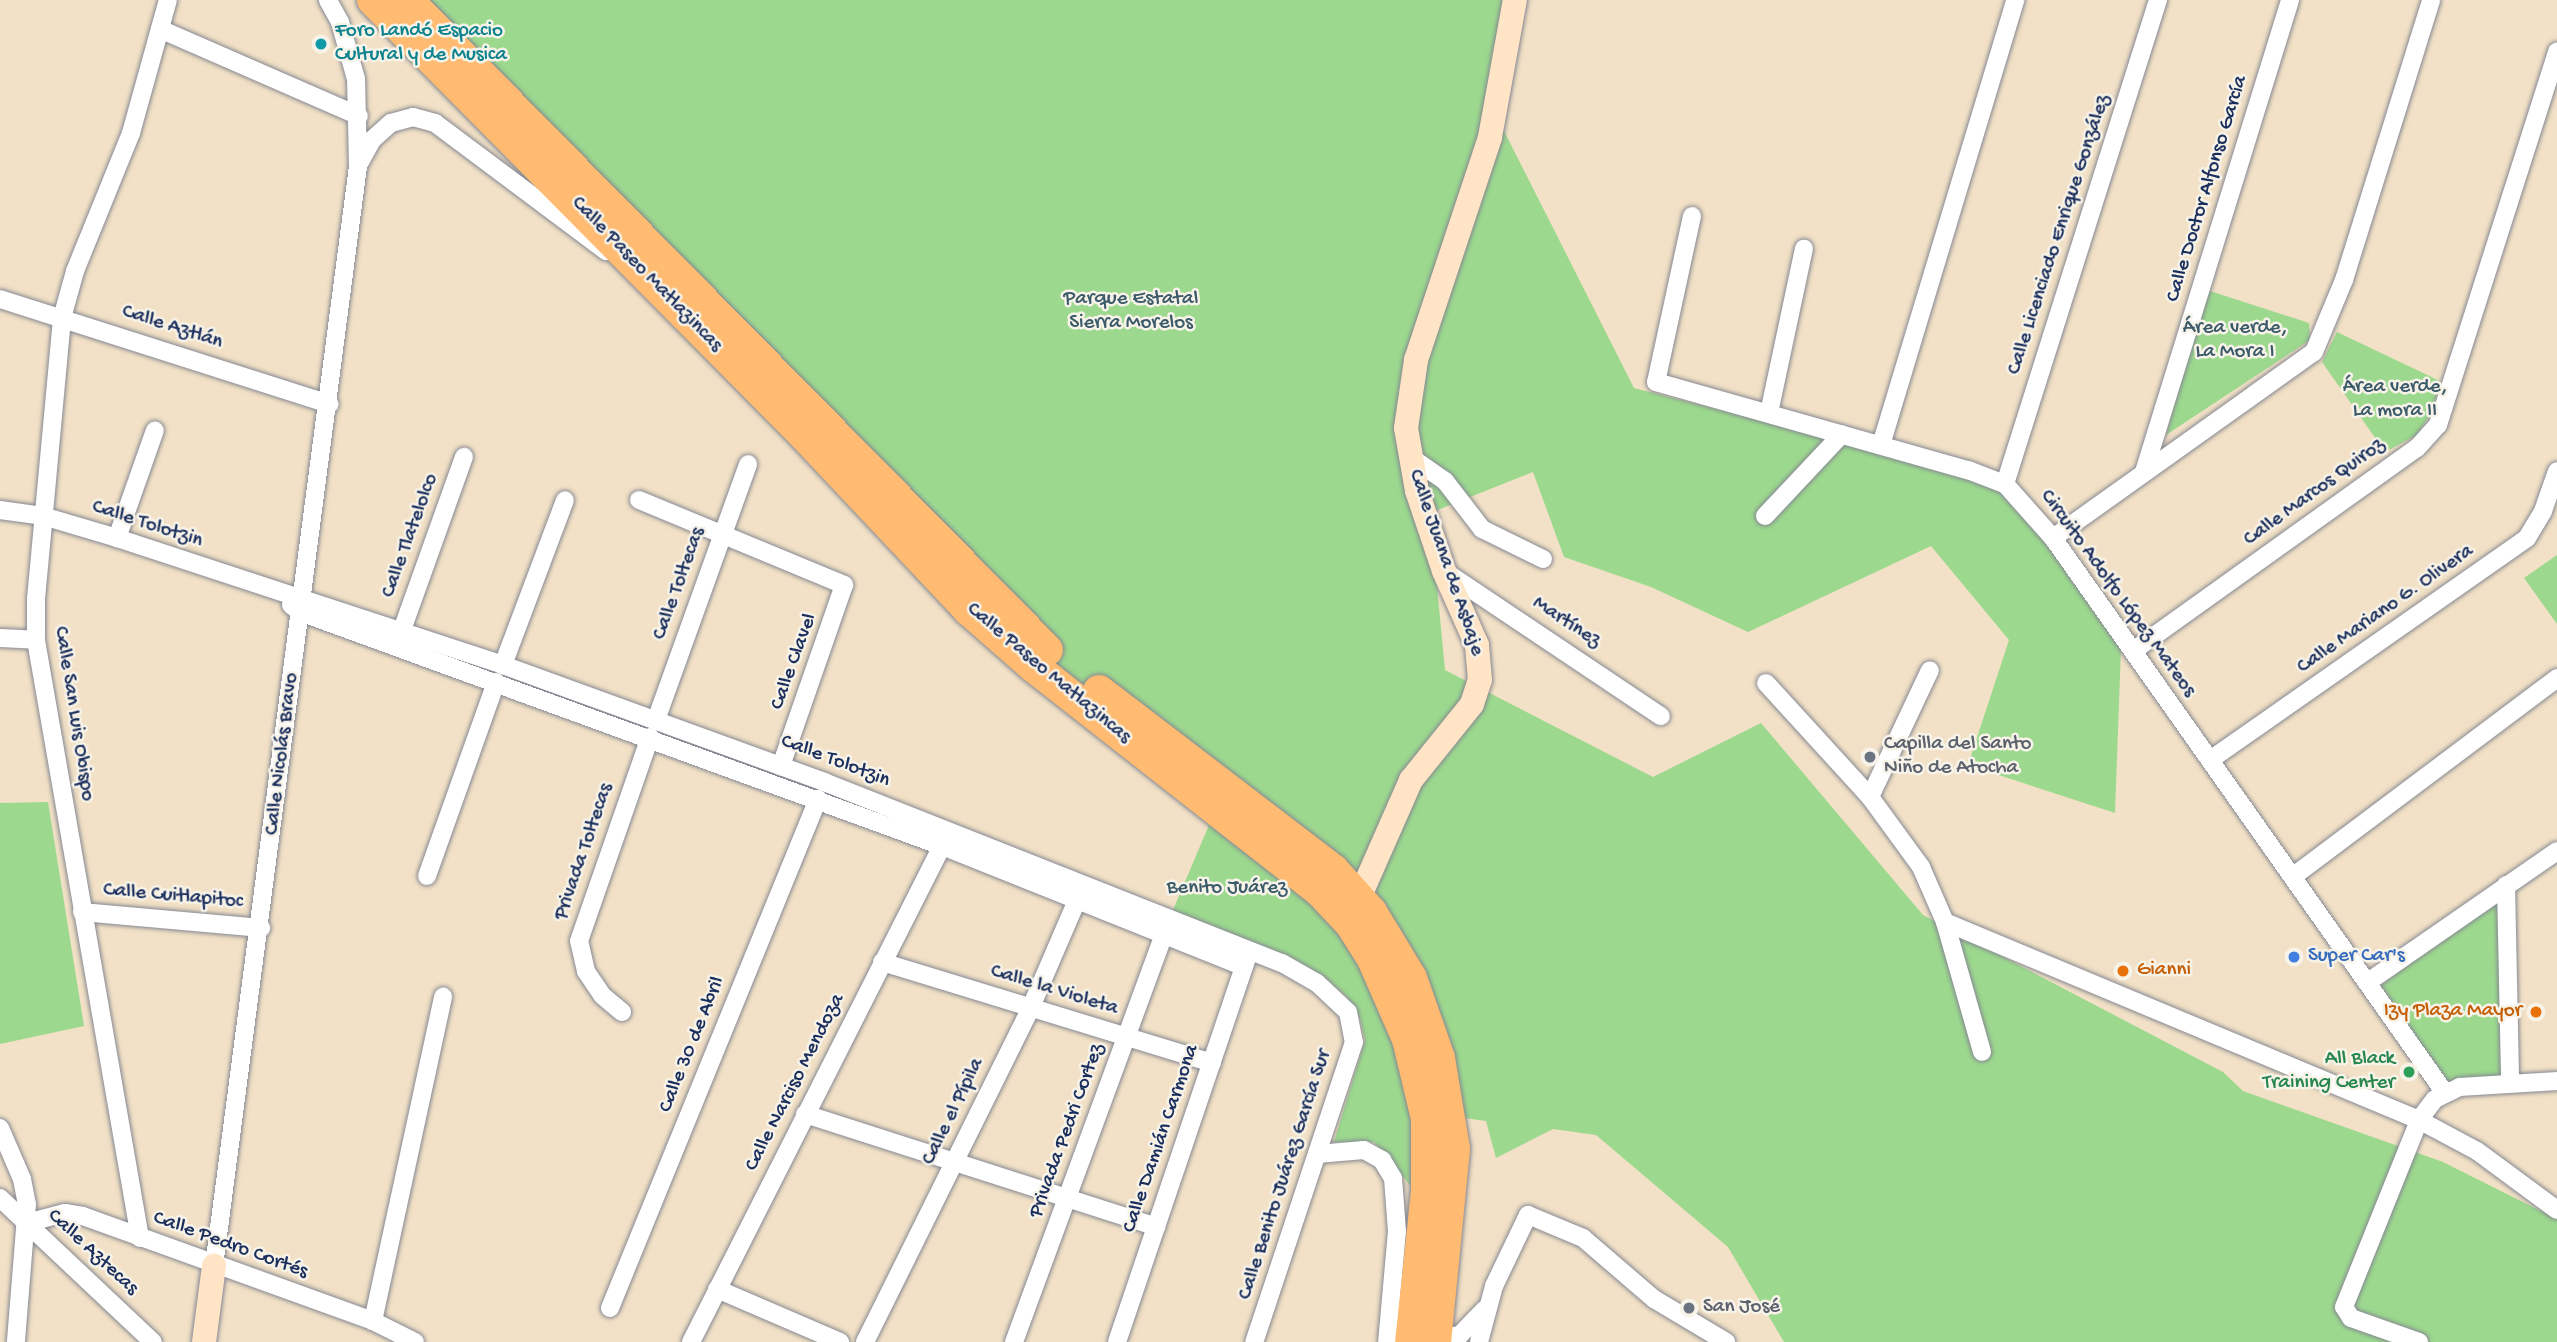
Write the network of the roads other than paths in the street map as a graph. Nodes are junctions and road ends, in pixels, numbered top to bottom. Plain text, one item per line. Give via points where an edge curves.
1 (168, 0) edge
2 (328, 0) edge
3 (373, 0) edge
4 (407, 0) edge
5 (1515, 0) edge
6 (2015, 0) edge
7 (2158, 0) edge
8 (2290, 0) edge
9 (2431, 0) edge
10 (160, 29) junction
11 (2557, 51) edge
12 (359, 116) junction
13 (358, 166) junction
14 (1692, 216) dead end
15 (1804, 249) dead end
16 (644, 275) junction
17 (0, 299) edge
18 (62, 318) junction
19 (330, 404) junction
20 (1769, 413) junction
21 (155, 430) dead end
22 (815, 431) junction
23 (1842, 434) junction
24 (1881, 445) junction
25 (1409, 456) junction
26 (464, 457) dead end
27 (748, 464) dead end
28 (2557, 471) edge
29 (2144, 472) junction
30 (2005, 484) junction
31 (565, 500) dead end
32 (639, 500) dead end
33 (0, 510) edge
34 (43, 516) junction
35 (1765, 516) dead end
36 (723, 534) junction
37 (117, 538) junction
38 (2053, 538) junction
39 (1543, 559) dead end
40 (1444, 571) junction
41 (302, 604) junction
42 (402, 630) junction
43 (0, 638) edge
44 (36, 640) junction
45 (2133, 651) junction
46 (503, 665) junction
47 (1930, 670) dead end
48 (2557, 678) edge
49 (496, 682) junction
50 (1766, 683) dead end
51 (1661, 716) dead end
52 (653, 728) junction
53 (2210, 760) junction
54 (781, 766) junction
55 (1870, 797) junction
56 (818, 799) junction
57 (942, 846) junction
58 (2557, 850) edge
59 (2295, 875) junction
60 (427, 876) dead end
61 (2506, 885) junction
62 (1359, 898) junction
63 (1077, 900) junction
64 (82, 912) junction
65 (1945, 922) junction
66 (261, 928) junction
67 (1164, 935) junction
68 (1247, 959) junction
69 (882, 962) junction
70 (2368, 982) junction
71 (443, 996) dead end
72 (1031, 1007) junction
73 (622, 1012) dead end
74 (1352, 1021) joint
75 (1126, 1038) junction
76 (1982, 1052) dead end
77 (1212, 1063) junction
78 (2557, 1081) edge
79 (2510, 1082) junction
80 (2445, 1093) junction
81 (805, 1114) junction
82 (2419, 1120) junction
83 (0, 1128) edge
84 (1317, 1154) junction
85 (955, 1162) junction
86 (0, 1198) edge
87 (1068, 1199) junction
88 (2557, 1210) edge
89 (27, 1223) junction
90 (1156, 1227) junction
91 (140, 1238) junction
92 (214, 1266) junction
93 (717, 1289) junction
94 (1486, 1307) junction
95 (610, 1308) dead end
96 (373, 1321) junction
97 (393, 1336) edge
98 (1416, 1341) edge
99 (16, 1342) edge
100 (153, 1342) edge
101 (204, 1342) edge
102 (415, 1342) edge
103 (691, 1342) edge
104 (841, 1342) edge
105 (865, 1342) edge
106 (1014, 1342) edge
107 (1117, 1342) edge
108 (1254, 1342) edge
109 (1479, 1342) edge
110 (1726, 1342) edge
111 (2419, 1342) edge

1 - 10 street, Calle San Luis Obispo
2 - 12 street, Calle Nicolás Bravo via 351,55
3 - 16 highway, Calle Paseo Matlazincas
4 - 22 highway, Calle Paseo Matlazincas
5 - 25 street, Calle Juana de Asbaje via 1479,178 1416,360 1408,399
6 - 24 street
7 - 30 street, Calle Licenciado Enrique González
8 - 29 street, Calle Doctor Alfonso García
9 - 29 street via 2344,280 2314,352
10 - 12 street
10 - 18 street, Calle San Luis Obispo via 131,133 75,271
11 - 45 street, Calle Marcos Quiroz via 2438,425 2417,448
12 - 13 street, Calle Nicolás Bravo
13 - 16 street, Calle Nicolás Bravo via 373,139 391,123 413,117 435,122 572,228
13 - 19 street, Calle Nicolás Bravo
14 - 20 street via 1656,377 1659,384
15 - 20 street
16 - 22 highway, Calle Paseo Matlazincas
17 - 18 street, Calle Aztlán
18 - 19 street, Calle Aztlán
18 - 34 street, Calle San Luis Obispo
19 - 41 street, Calle Nicolás Bravo
20 - 23 street
21 - 37 street
22 - 62 highway, Calle Paseo Matlazincas via 1028,635 1333,870
22 - 98 highway, Calle Paseo Matlazincas via 1006,644 1308,881 1351,924 1373,959 1409,1039 1427,1119 1427,1191
23 - 24 street
23 - 35 street
24 - 30 street
25 - 39 street via 1445,481 1482,529
25 - 40 street, Calle Juana de Asbaje
26 - 42 street, Calle Tlatelolco
27 - 36 street, Calle Toltecas
28 - 53 street, Calle Mariano G. Olivera via 2543,511 2527,538
29 - 38 street
30 - 38 street, Circuito Adolfo López Mateos
31 - 46 street
32 - 36 street
33 - 34 street, Calle Tolotzin
34 - 37 street, Calle Tolotzin
34 - 44 street, Calle San Luis Obispo
36 - 52 street, Calle Toltecas
36 - 54 street, Calle Clavel via 844,585
37 - 41 street, Calle Tolotzin
38 - 45 street, Circuito Adolfo López Mateos
40 - 51 street, Martínez
40 - 62 street, Calle Juana de Asbaje via 1476,645 1481,670 1478,690 1472,704 1415,774
41 - 42 street, Calle Tolotzin
41 - 49 street, Calle Tolotzin
41 - 66 street, Calle Nicolás Bravo
42 - 46 street, Calle Tolotzin
43 - 44 street
44 - 64 street, Calle San Luis Obispo
45 - 53 street, Circuito Adolfo López Mateos
46 - 52 street, Calle Tolotzin
47 - 55 street
48 - 59 street
49 - 52 street, Calle Tolotzin
49 - 60 street
50 - 55 street
52 - 54 street, Calle Tolotzin
52 - 56 street, Calle Tolotzin
52 - 73 street, Privada Toltecas via 579,941 586,971 602,995
53 - 59 street, Circuito Adolfo López Mateos
54 - 68 street, Calle Tolotzin
55 - 65 street via 1921,867
56 - 57 street, Calle Tolotzin
56 - 95 street, Calle 30 de Abril
57 - 63 street, Calle Tolotzin
57 - 69 street, Calle Narciso Mendoza
58 - 61 street
59 - 70 street, Circuito Adolfo López Mateos
61 - 70 street
61 - 79 street
62 - 98 highway, Calle Paseo Matlazincas via 1395,950 1422,1003 1450,1107 1453,1186
63 - 67 street, Calle Tolotzin
63 - 72 street, Calle el Pípila
64 - 66 street, Calle Cuitlapitoc
64 - 91 street, Calle San Luis Obispo
65 - 76 street
65 - 82 street
66 - 92 street, Calle Nicolás Bravo
67 - 68 street, Calle Tolotzin
67 - 75 street, Privada Pedri Cortez
68 - 74 street, Calle Tolotzin via 1317,983
68 - 77 street, Calle Damián Carmona
69 - 72 street, Calle la Violeta
69 - 81 street, Calle Narciso Mendoza
70 - 80 street, Circuito Adolfo López Mateos
71 - 96 street
72 - 75 street, Calle la Violeta
72 - 85 street, Calle el Pípila
74 - 84 street, Calle Benito Juárez García Sur via 1354,1042
75 - 77 street, Calle la Violeta
75 - 87 street, Privada Pedri Cortez
77 - 90 street, Calle Damián Carmona
78 - 79 street
79 - 80 street
80 - 82 street
81 - 85 street
81 - 93 street, Calle Narciso Mendoza
82 - 88 street via 2477,1151
82 - 111 street via 2344,1307 2351,1318
83 - 89 street via 25,1190
84 - 98 street via 1364,1150 1382,1160 1393,1178
84 - 108 street, Calle Benito Juárez García Sur
85 - 87 street
85 - 105 street, Calle el Pípila
86 - 89 street, Calle Aztecas
87 - 90 street
87 - 106 street, Privada Pedri Cortez
89 - 91 street, Calle Pedro Cortés via 65,1213
89 - 99 street
89 - 100 street, Calle Aztecas
90 - 107 street, Calle Damián Carmona
91 - 92 street, Calle Pedro Cortés
92 - 96 street, Calle Pedro Cortés
92 - 101 street, Calle Nicolás Bravo
93 - 103 street, Calle Narciso Mendoza
93 - 104 street
94 - 98 street via 1460,1335
94 - 109 street
94 - 110 street via 1523,1219 1531,1216 1583,1238 1654,1299
96 - 97 street, Calle Pedro Cortés
97 - 102 street, Calle Pedro Cortés

